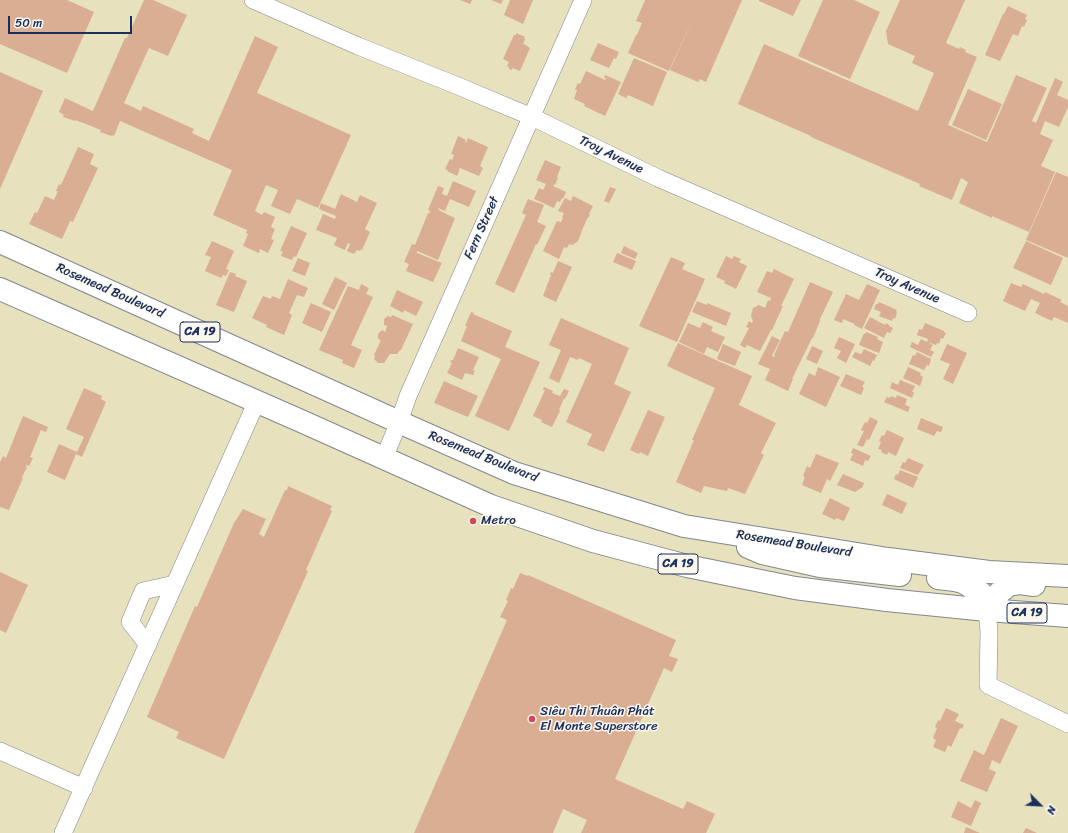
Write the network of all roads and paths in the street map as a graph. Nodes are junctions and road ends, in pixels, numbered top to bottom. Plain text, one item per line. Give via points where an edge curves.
1 (253, 0) edge
2 (583, 0) edge
3 (532, 117) junction
4 (0, 242) edge
5 (0, 289) edge
6 (968, 313) dead end
7 (257, 401) junction
8 (399, 422) junction
9 (384, 458) junction
10 (727, 533) junction
11 (1068, 576) edge
12 (175, 584) junction
13 (1068, 588) edge
14 (987, 610) junction
15 (1068, 616) edge
16 (148, 645) junction
17 (1068, 724) edge
18 (0, 751) edge
19 (84, 788) junction
20 (63, 833) edge

1 - 3 street, Troy Avenue
2 - 3 street, Fern Street
3 - 6 street, Troy Avenue via 664,180
3 - 8 street, Fern Street via 408,396
4 - 8 main road, Rosemead Boulevard / CA 19
5 - 7 main road, CA 19
7 - 9 main road, CA 19
7 - 12 street
8 - 9 street, Fern Street
8 - 10 main road, Rosemead Boulevard / CA 19 via 514,473 684,526
9 - 14 main road, CA 19 via 496,508 593,541 687,566 796,588
10 - 11 main road, Rosemead Boulevard / CA 19 via 888,559 989,572
10 - 14 main road via 762,553 820,566 963,582 981,593
12 - 16 street
12 - 16 street via 143,590 130,622
13 - 14 main road via 1020,583 1009,585 999,593
14 - 15 main road, CA 19
14 - 17 street via 988,684
16 - 19 street
18 - 19 street
19 - 20 street

